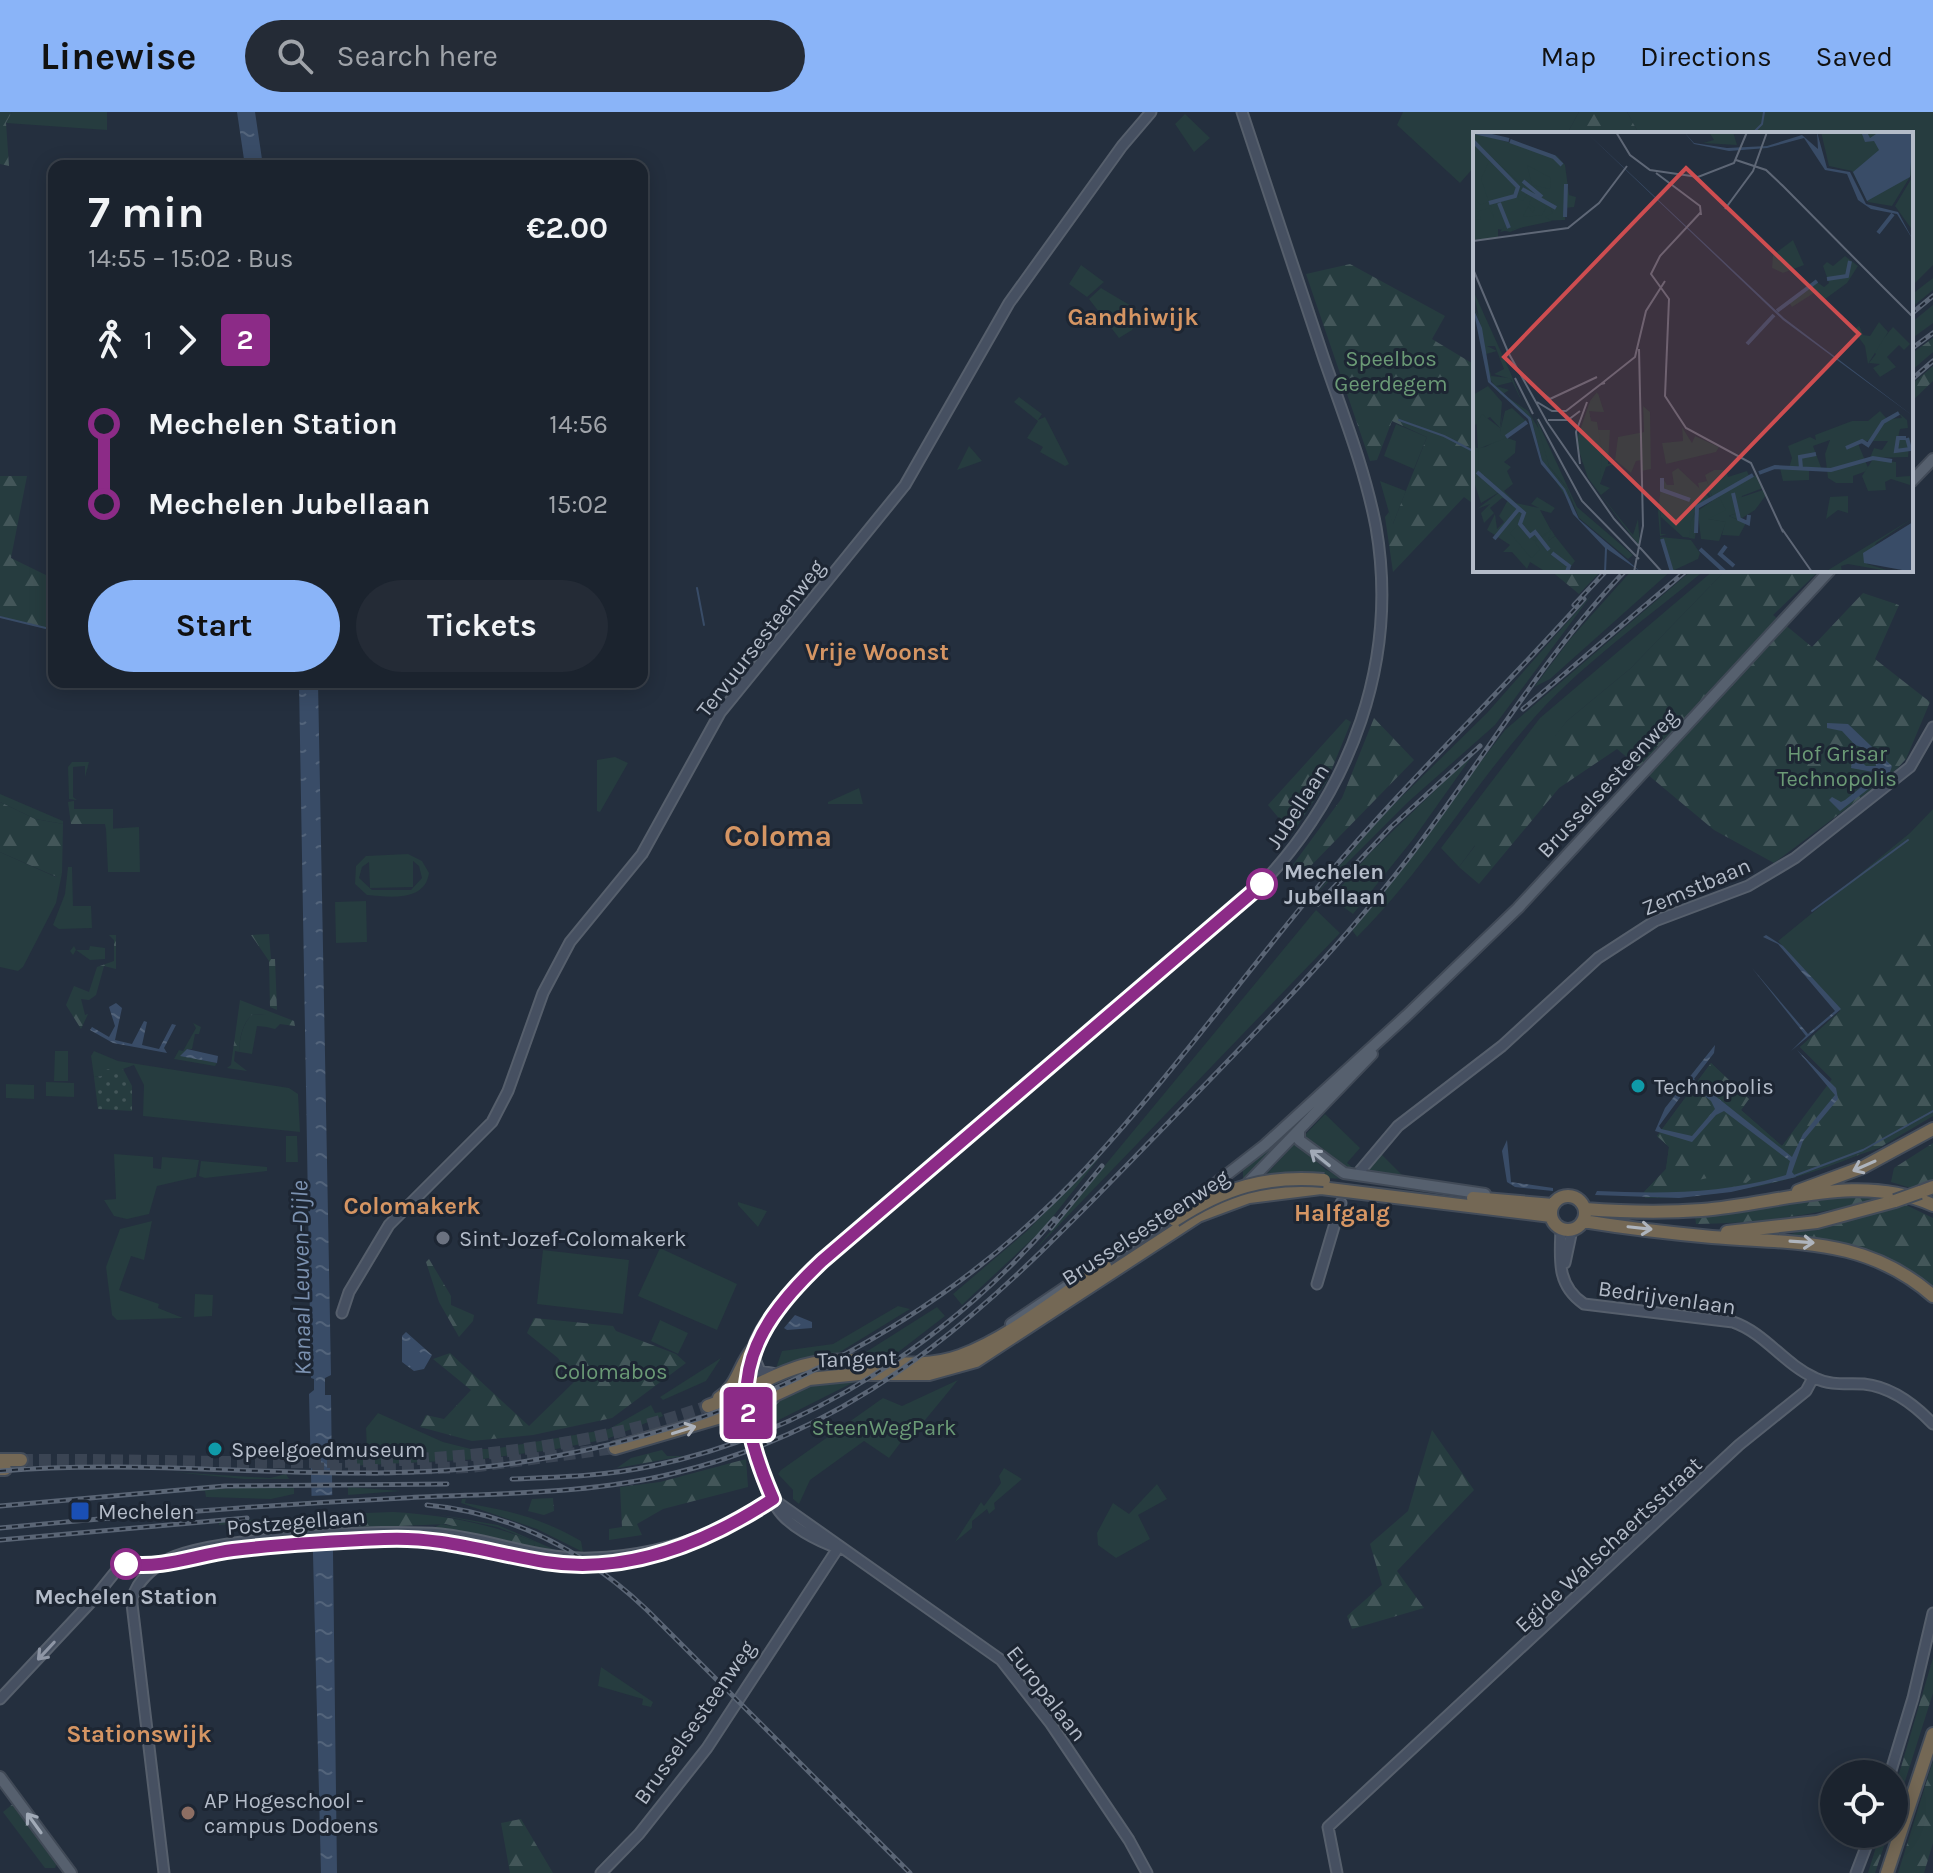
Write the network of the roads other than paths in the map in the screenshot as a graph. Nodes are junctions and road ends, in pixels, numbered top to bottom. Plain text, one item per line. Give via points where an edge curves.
1 (1151, 112) edge
2 (1242, 112) edge
3 (1933, 459) edge
4 (1913, 480) edge
5 (1828, 572) edge
6 (1933, 727) edge
7 (1357, 1064) junction
8 (1933, 1129) edge
9 (1299, 1131) junction
10 (1265, 1145) junction
11 (1360, 1171) dead end
12 (1219, 1181) junction
13 (1323, 1184) junction
14 (1245, 1186) junction
15 (1933, 1187) edge
16 (1228, 1197) junction
17 (1503, 1199) junction
18 (1341, 1203) dead end
19 (1745, 1204) junction
20 (1933, 1205) edge
21 (1552, 1210) junction
22 (1584, 1215) junction
23 (1198, 1216) junction
24 (1567, 1229) junction
25 (1696, 1234) junction
26 (1315, 1283) dead end
27 (1933, 1296) edge
28 (342, 1313) dead end
29 (995, 1337) junction
30 (755, 1345) junction
31 (964, 1360) junction
32 (785, 1372) junction
33 (1813, 1378) junction
34 (746, 1392) junction
35 (778, 1394) junction
36 (747, 1408) junction
37 (723, 1417) junction
38 (1933, 1424) edge
39 (751, 1433) junction
40 (615, 1448) tunnel mouth
41 (21, 1460) tunnel mouth
42 (2, 1466) edge
43 (773, 1499) junction
44 (838, 1548) junction
45 (158, 1567) junction
46 (1933, 1613) edge
47 (0, 1699) edge
48 (1933, 1734) edge
49 (1894, 1760) edge
50 (0, 1777) edge
51 (1866, 1848) edge
52 (71, 1873) edge
53 (164, 1873) edge
54 (601, 1873) edge
55 (1147, 1873) edge
56 (1337, 1873) edge
57 (1856, 1873) edge
58 (1887, 1873) edge

1 - 28 street, Tervuursesteenweg via 1009,303 905,485 720,713 642,854 570,942 543,993 492,1122 391,1223
2 - 30 street, Jubellaan via 1361,467 1376,528 1382,588 1379,649 1353,746 1316,817 1259,887 822,1261 786,1297
3 - 4 main road
5 - 7 main road, Brusselsesteenweg via 1518,908
6 - 11 street, Zemstbaan via 1910,767 1795,858 1748,886 1655,921 1604,953 1511,1039 1398,1126
7 - 9 main road, Brusselsesteenweg
7 - 10 main road, Brusselsesteenweg
8 -> 19 highway via 1863,1167
9 - 14 main road, Brusselsesteenweg
17 -> 9 main road via 1344,1173 1299,1140
10 - 12 main road, Brusselsesteenweg
10 - 14 main road via 1236,1173 1238,1183
12 - 16 main road via 1230,1185
12 - 29 main road, Brusselsesteenweg
13 - 14 main road
13 - 17 highway
13 - 21 highway
13 - 23 highway via 1249,1197
13 - 29 highway, bridge via 1282,1178 1207,1199
14 - 16 main road, Brusselsesteenweg
15 - 25 highway, bridge via 1817,1222
16 - 23 main road, Brusselsesteenweg
17 - 21 highway
18 - 26 street
19 - 20 highway via 1857,1189 1896,1192
19 - 22 highway
21 - 22 highway via 1571,1196 1582,1201
21 - 24 highway
22 - 24 highway
22 -> 25 highway
23 - 31 highway, Brusselsesteenweg
24 - 33 street, Bedrijvenlaan via 1561,1274 1569,1292 1591,1306 1733,1322
25 -> 27 highway via 1849,1250 1899,1270
29 - 31 highway, Brusselsesteenweg
30 - 32 street via 760,1371 769,1376
30 - 34 street, Jubellaan
30 - 34 highway, Tangent via 731,1388 708,1406
31 - 32 highway, Tangent via 918,1365 826,1361
31 - 35 highway, Tangent via 915,1376 809,1379
32 - 34 highway, Tangent
33 - 38 street via 1882,1388
33 - 56 street, Egide Walschaertsstraat via 1806,1391 1739,1445 1328,1827
34 - 36 street, Jubellaan
35 - 36 highway, Tangent
35 - 39 street via 760,1412
36 - 37 highway, Tangent
36 - 39 street, Jubellaan
37 - 39 street via 738,1420
40 -> 37 highway, Tangent
39 - 43 street, Jubellaan
41 - 42 highway
43 - 44 street, Europalaan
43 - 45 street, Postzegellaan via 724,1529 661,1554 590,1564 549,1562 432,1539 349,1538 211,1551
44 - 54 street, Brusselsesteenweg via 707,1748
44 - 55 street, Europalaan via 1001,1660 1051,1724
45 -> 47 street, Postzegellaan via 126,1564 113,1574
45 - 53 street via 140,1582 132,1600
46 - 49 street
48 - 58 highway
52 -> 50 main road
51 - 57 street

